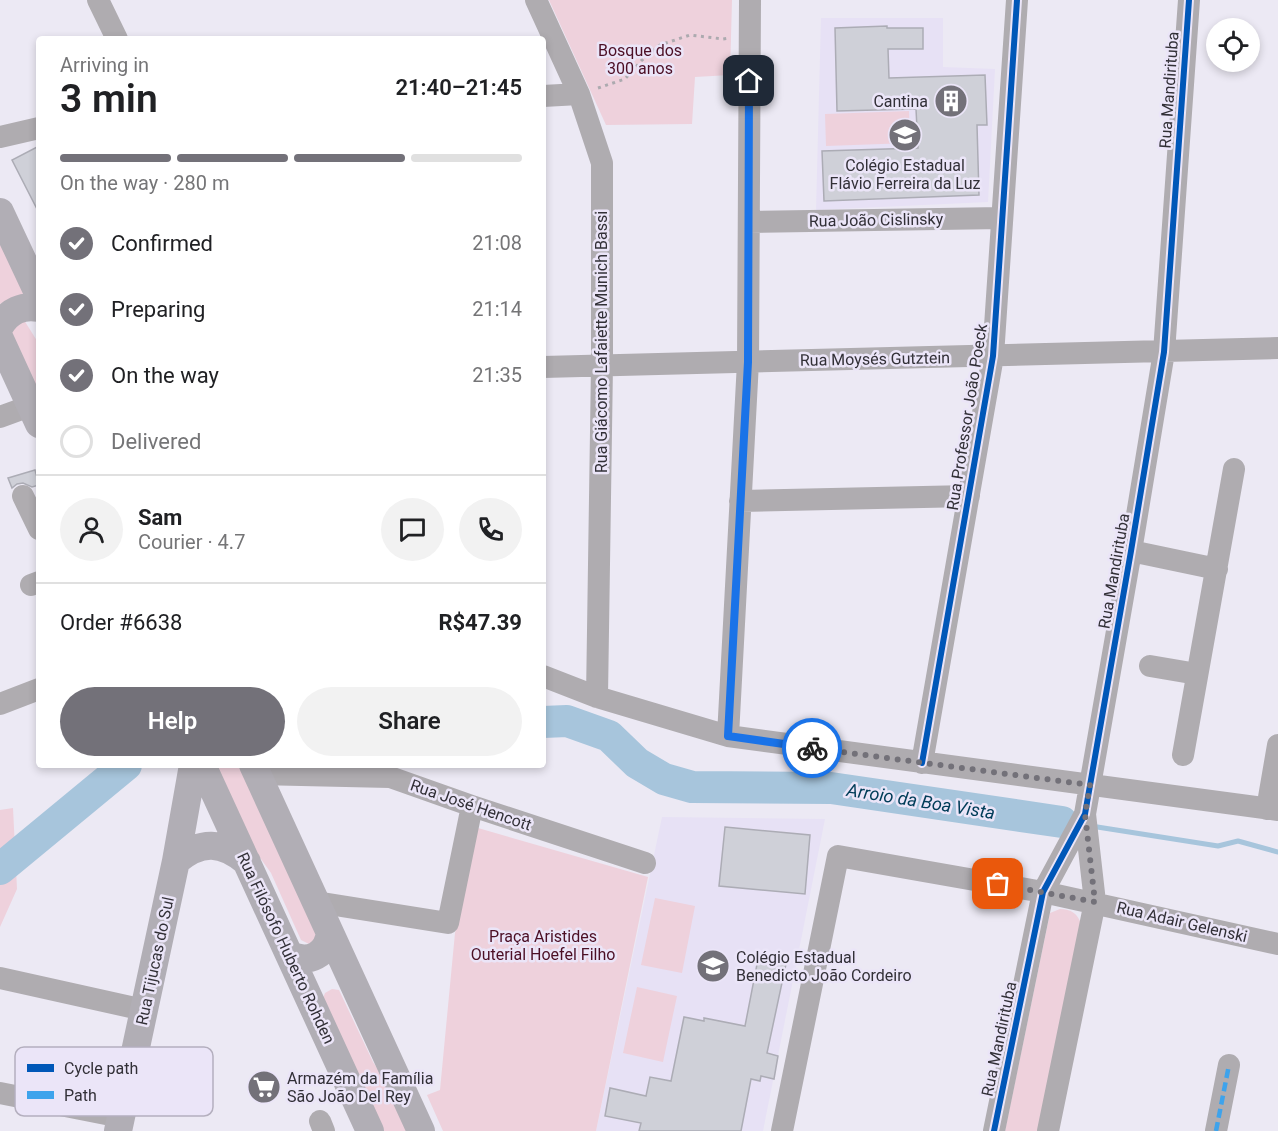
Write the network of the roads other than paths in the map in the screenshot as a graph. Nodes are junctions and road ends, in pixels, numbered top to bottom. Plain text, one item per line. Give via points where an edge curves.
1 (98, 0) edge
2 (536, 0) edge
3 (750, 0) edge
4 (1017, 0) edge
5 (1189, 0) edge
6 (116, 36) edge
7 (579, 94) junction
8 (546, 96) edge
9 (36, 129) edge
10 (0, 137) edge
11 (0, 212) edge
12 (1002, 218) junction
13 (749, 222) junction
14 (36, 282) edge
15 (36, 308) edge
16 (0, 326) edge
17 (0, 339) edge
18 (1278, 348) edge
19 (1164, 352) junction
20 (993, 356) junction
21 (748, 362) junction
22 (602, 365) junction
23 (546, 367) edge
24 (35, 415) edge
25 (0, 417) edge
26 (1234, 469) dead end
27 (23, 496) dead end
28 (969, 496) junction
29 (740, 501) junction
30 (36, 523) edge
31 (1131, 551) junction
32 (1217, 569) junction
33 (1150, 666) dead end
34 (1197, 674) junction
35 (546, 677) edge
36 (36, 691) edge
37 (597, 697) junction
38 (0, 704) edge
39 (728, 736) junction
40 (1278, 745) edge
41 (1183, 755) dead end
42 (922, 763) junction
43 (192, 768) edge
44 (203, 768) edge
45 (255, 770) edge
46 (1090, 785) junction
47 (472, 806) junction
48 (1273, 810) edge
49 (1085, 814) junction
50 (176, 861) junction
51 (247, 862) junction
52 (645, 863) dead end
53 (1043, 892) junction
54 (316, 902) junction
55 (1095, 902) junction
56 (330, 933) junction
57 (1278, 944) edge
58 (290, 955) junction
59 (0, 978) edge
60 (355, 985) junction
61 (313, 1004) junction
62 (144, 1010) junction
63 (136, 1047) edge
64 (1229, 1065) dead end
65 (0, 1093) edge
66 (15, 1097) edge
67 (89, 1116) edge
68 (120, 1124) edge
69 (370, 1131) edge
70 (421, 1131) edge
71 (782, 1131) edge
72 (994, 1131) edge
73 (1048, 1131) edge
74 (1216, 1131) edge

1 - 6 street
2 - 7 street, Rua Giácomo Lafaiette Munich Bassi
3 - 13 street
4 - 12 street, Rua Professor João Poeck
5 - 19 street, Rua Mandirituba
7 - 8 street
7 - 22 street, Rua Giácomo Lafaiette Munich Bassi via 602,163
9 - 10 street
11 - 14 main road
12 - 13 street, Rua João Cislinsky
12 - 20 street, Rua Professor João Poeck
13 - 21 street
15 - 16 main road via 16,310
17 - 24 main road
18 - 19 street, Rua Moysés Gutztein
19 - 20 street, Rua Moysés Gutztein
19 - 31 street, Rua Mandirituba
20 - 21 street, Rua Moysés Gutztein
20 - 28 street, Rua Professor João Poeck
21 - 22 street, Rua Moysés Gutztein
21 - 29 street
22 - 23 street, Rua Moysés Gutztein
22 - 37 street, Rua Giácomo Lafaiette Munich Bassi
24 - 25 street
26 - 32 street
27 - 30 street
28 - 29 street
28 - 42 street, Rua Professor João Poeck
29 - 39 street
31 - 32 street
31 - 46 street, Rua Mandirituba
32 - 34 street
33 - 34 street
34 - 41 street
35 - 37 street
36 - 38 street
37 - 39 street
39 - 42 street
40 - 48 street
42 - 46 street
43 - 50 main road, Rua Tijucas do Sul
44 - 51 main road, Rua Filósofo Huberto Rohden
45 - 47 street, Rua José Hencott via 390,777
45 - 54 main road
46 - 48 street
46 - 49 street, Rua Mandirituba
47 - 52 street, Rua José Hencott
47 - 54 street via 448,923
49 - 53 street, Rua Mandirituba
49 - 55 street, Rua Mandirituba
50 - 51 main road via 188,851 219,846 234,851
50 - 62 main road, Rua Tijucas do Sul
51 - 58 main road, Rua Filósofo Huberto Rohden
53 - 55 street, Rua Adair Gelenski
53 - 71 street, Rua Adair Gelenski via 838,856
53 - 72 street, Rua Mandirituba
54 - 56 main road
55 - 57 street, Rua Adair Gelenski
55 - 73 street, Rua Mandirituba
56 - 58 main road via 326,947 316,956 303,959
56 - 60 main road
58 - 61 main road, Rua Filósofo Huberto Rohden
59 - 62 street
60 - 61 main road via 336,975 323,979 314,990
60 - 70 main road
61 - 69 main road, Rua Filósofo Huberto Rohden
62 - 63 main road, Rua Tijucas do Sul
64 - 74 street
65 - 66 street
67 - 68 street

